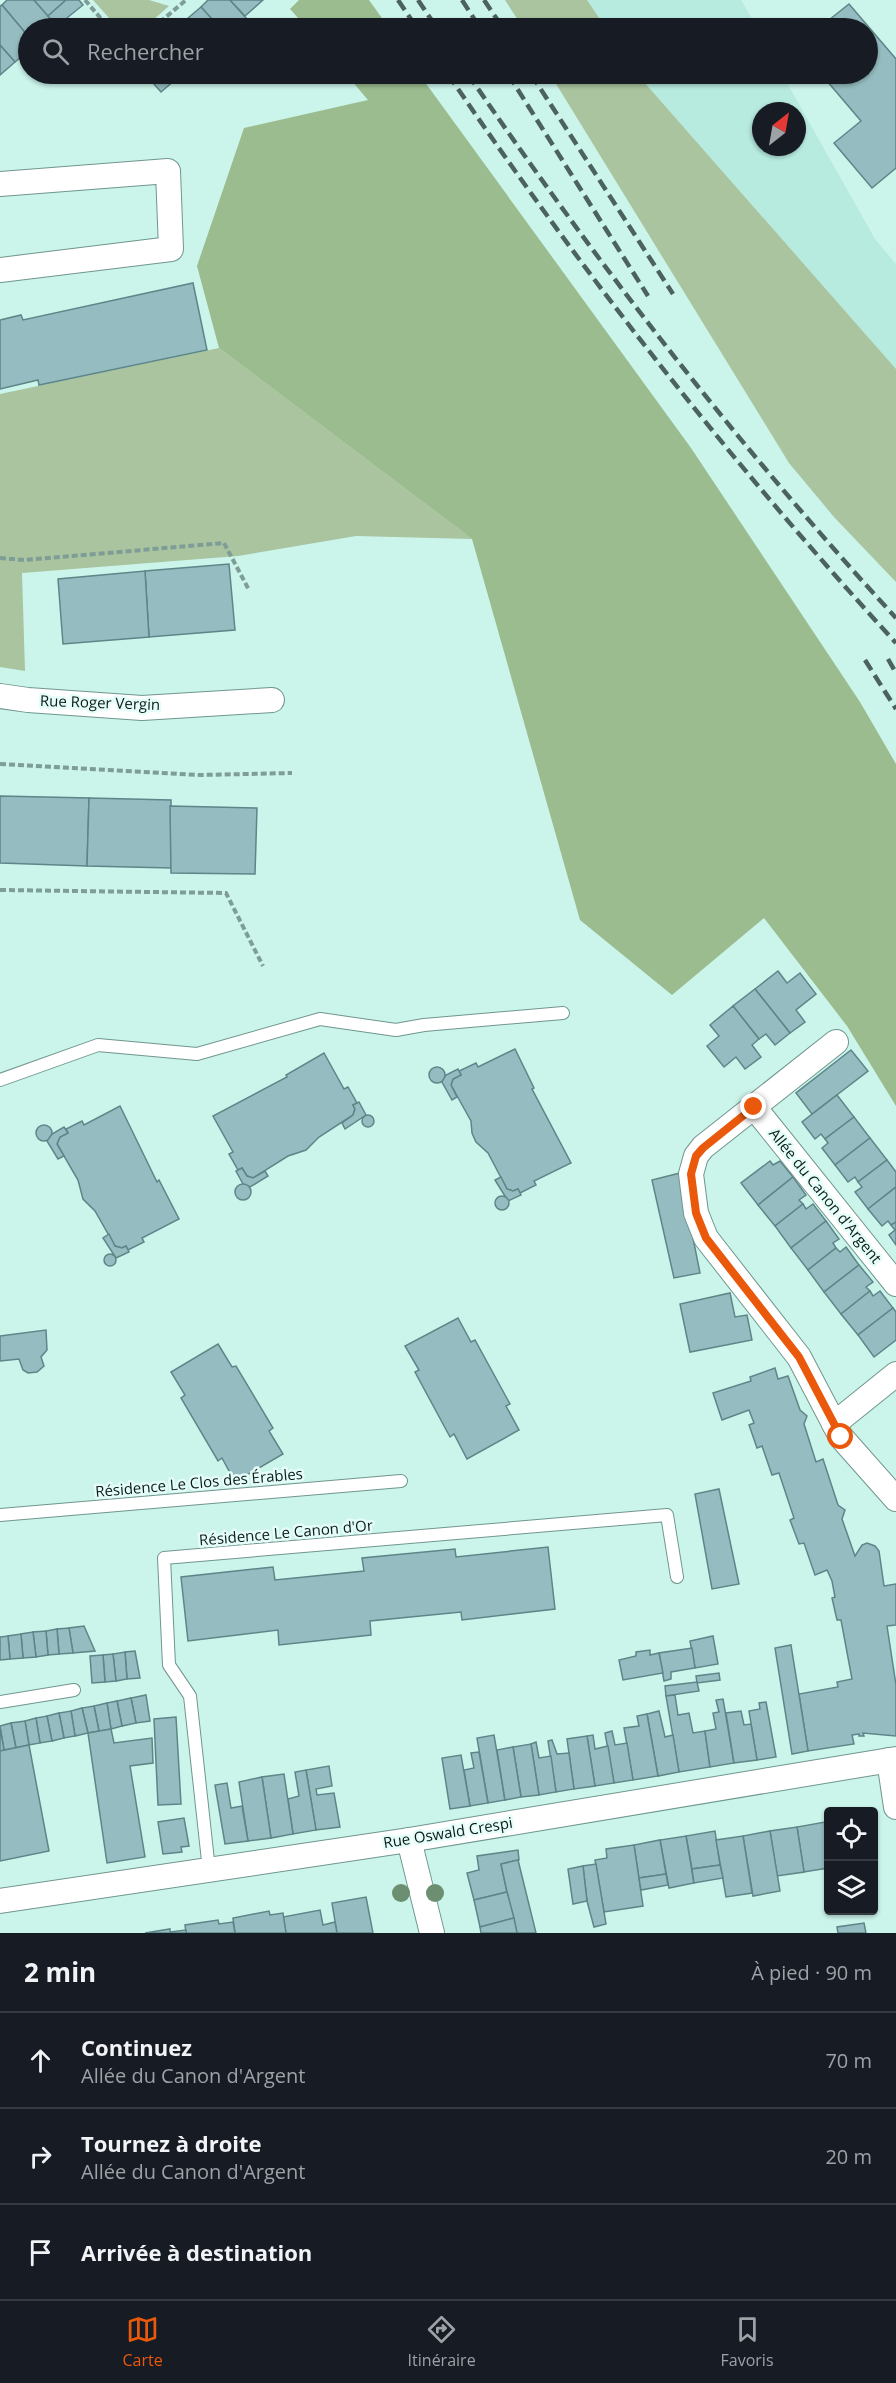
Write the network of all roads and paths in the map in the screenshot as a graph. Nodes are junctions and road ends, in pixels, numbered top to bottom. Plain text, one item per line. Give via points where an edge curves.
1 (85, 0) edge
2 (186, 0) edge
3 (100, 18) edge
4 (165, 18) edge
5 (0, 184) edge
6 (0, 270) edge
7 (0, 558) edge
8 (249, 590) dead end
9 (0, 696) edge
10 (272, 700) dead end
11 (0, 764) edge
12 (292, 773) dead end
13 (0, 890) edge
14 (263, 966) dead end
15 (563, 1013) dead end
16 (836, 1042) dead end
17 (0, 1080) edge
18 (754, 1107) junction
19 (896, 1284) edge
20 (896, 1374) edge
21 (834, 1424) junction
22 (401, 1481) dead end
23 (896, 1499) edge
24 (0, 1515) edge
25 (677, 1577) dead end
26 (74, 1690) dead end
27 (0, 1702) edge
28 (892, 1760) edge
29 (896, 1808) edge
30 (409, 1840) junction
31 (209, 1870) junction
32 (0, 1901) edge
33 (432, 1933) edge

1 - 3 path
2 - 4 path
5 - 6 street via 168,171 171,249
7 - 8 path via 25,560 224,543
9 - 10 street, Rue Roger Vergin via 142,708
11 - 12 path via 200,775
13 - 14 path via 226,893
15 - 17 lane via 396,1030 321,1019 197,1054 98,1045
16 - 18 street
18 - 19 street, Allée du Canon d'Argent
18 - 21 street via 696,1156 691,1174 696,1213 706,1238 799,1357
20 - 21 street
21 - 23 street via 852,1451
22 - 24 lane, Résidence Le Clos des Érables
25 - 31 lane, Résidence Le Canon d'Or via 667,1515 164,1558 169,1665 190,1696
26 - 27 lane
28 - 29 street
28 - 30 street, Rue Oswald Crespi
30 - 31 street, Rue Oswald Crespi
30 - 33 street
31 - 32 street, Rue Oswald Crespi

